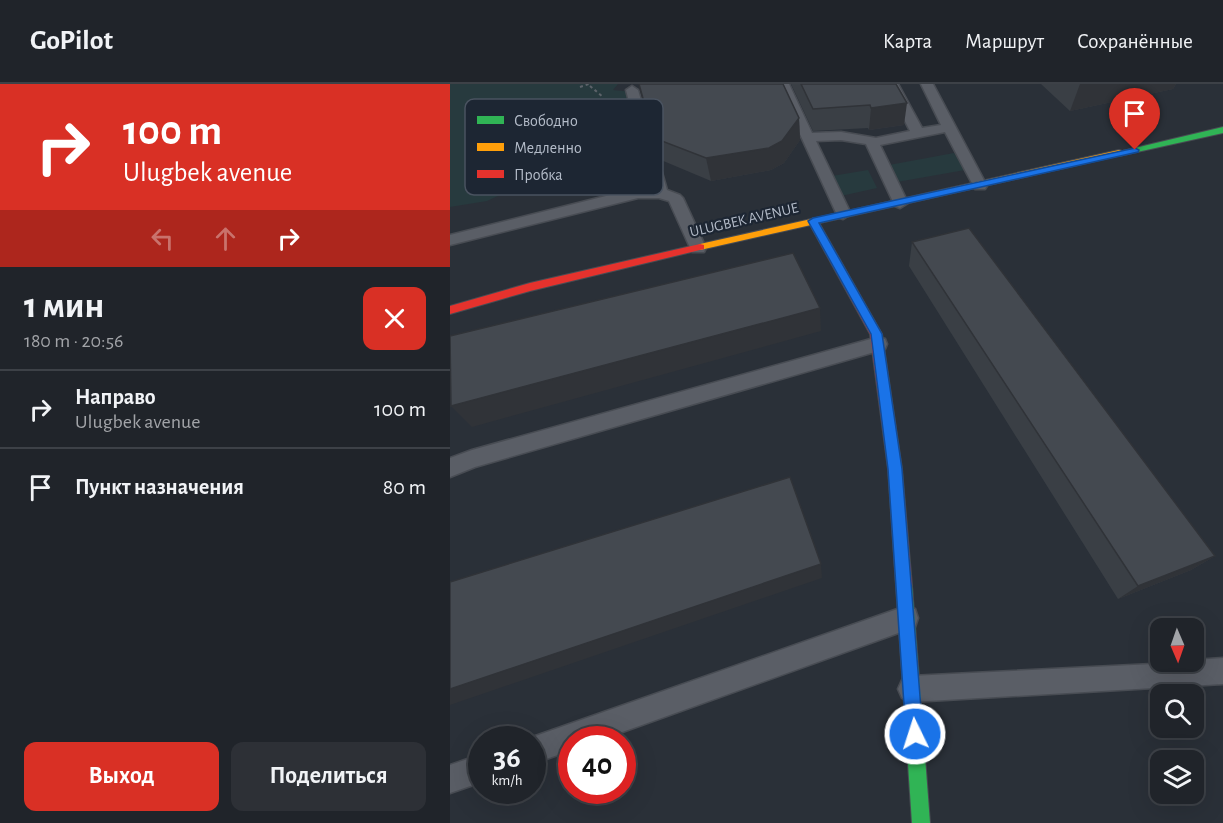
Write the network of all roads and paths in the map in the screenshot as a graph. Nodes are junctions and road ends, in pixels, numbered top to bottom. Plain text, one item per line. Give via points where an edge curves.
1 (589, 84) edge
2 (783, 84) edge
3 (892, 84) edge
4 (927, 84) edge
5 (580, 87) dead end
6 (632, 90) dead end
7 (634, 99) edge
8 (950, 127) junction
9 (1223, 130) edge
10 (918, 134) junction
11 (807, 137) junction
12 (871, 141) junction
13 (980, 186) junction
14 (663, 194) edge
15 (630, 195) edge
16 (900, 203) junction
17 (843, 214) junction
18 (813, 221) junction
19 (450, 240) edge
20 (699, 248) junction
21 (450, 310) edge
22 (878, 344) junction
23 (450, 468) edge
24 (906, 618) junction
25 (1223, 671) edge
26 (911, 689) junction
27 (546, 745) edge
28 (468, 773) edge
29 (450, 779) edge
30 (921, 823) edge

1 - 5 path
2 - 11 lane
3 - 10 lane
4 - 8 lane
6 - 7 lane
8 - 10 lane
8 - 13 lane
9 - 13 street, ULUGBEK AVENUE
10 - 12 lane via 894,132
11 - 12 lane via 840,134
11 - 17 lane
12 - 16 lane
13 - 16 street, ULUGBEK AVENUE
14 - 20 lane via 675,198
15 - 19 lane
16 - 17 street, ULUGBEK AVENUE
17 - 18 street, ULUGBEK AVENUE
18 - 20 street, ULUGBEK AVENUE
18 - 22 street
20 - 21 street, ULUGBEK AVENUE
22 - 23 lane
22 - 24 street via 895,469
24 - 26 street
24 - 27 lane
25 - 26 lane
26 - 30 street
28 - 29 lane

